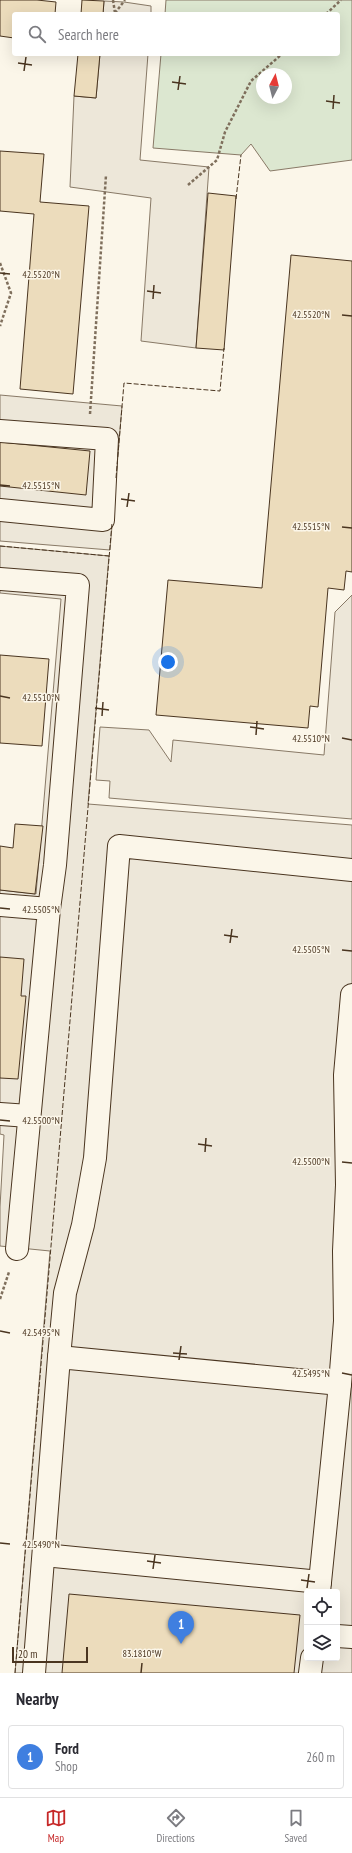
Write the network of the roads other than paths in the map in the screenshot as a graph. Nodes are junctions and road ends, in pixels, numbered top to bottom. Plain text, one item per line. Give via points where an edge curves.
1 (0, 430) edge
2 (0, 510) edge
3 (0, 578) edge
4 (352, 870) edge
5 (0, 906) edge
6 (49, 909) junction
7 (352, 995) edge
8 (0, 1114) edge
9 (29, 1116) junction
10 (17, 1249) road end
11 (59, 1357) junction
12 (340, 1384) junction
13 (44, 1555) junction
14 (319, 1587) edge
15 (340, 1636) edge
16 (352, 1637) edge
17 (312, 1661) edge
18 (34, 1673) edge
19 (310, 1673) edge

1 - 2 lane via 107,439 103,520
3 - 6 lane via 78,585 55,865
4 - 11 lane via 119,846 95,1158 83,1225 64,1293
5 - 6 lane
6 - 9 lane
7 - 12 lane via 345,1075 345,1321
8 - 9 lane
9 - 10 lane
11 - 12 lane
11 - 13 lane
12 - 14 lane
13 - 14 lane
13 - 18 lane
15 - 16 lane
17 - 19 lane

